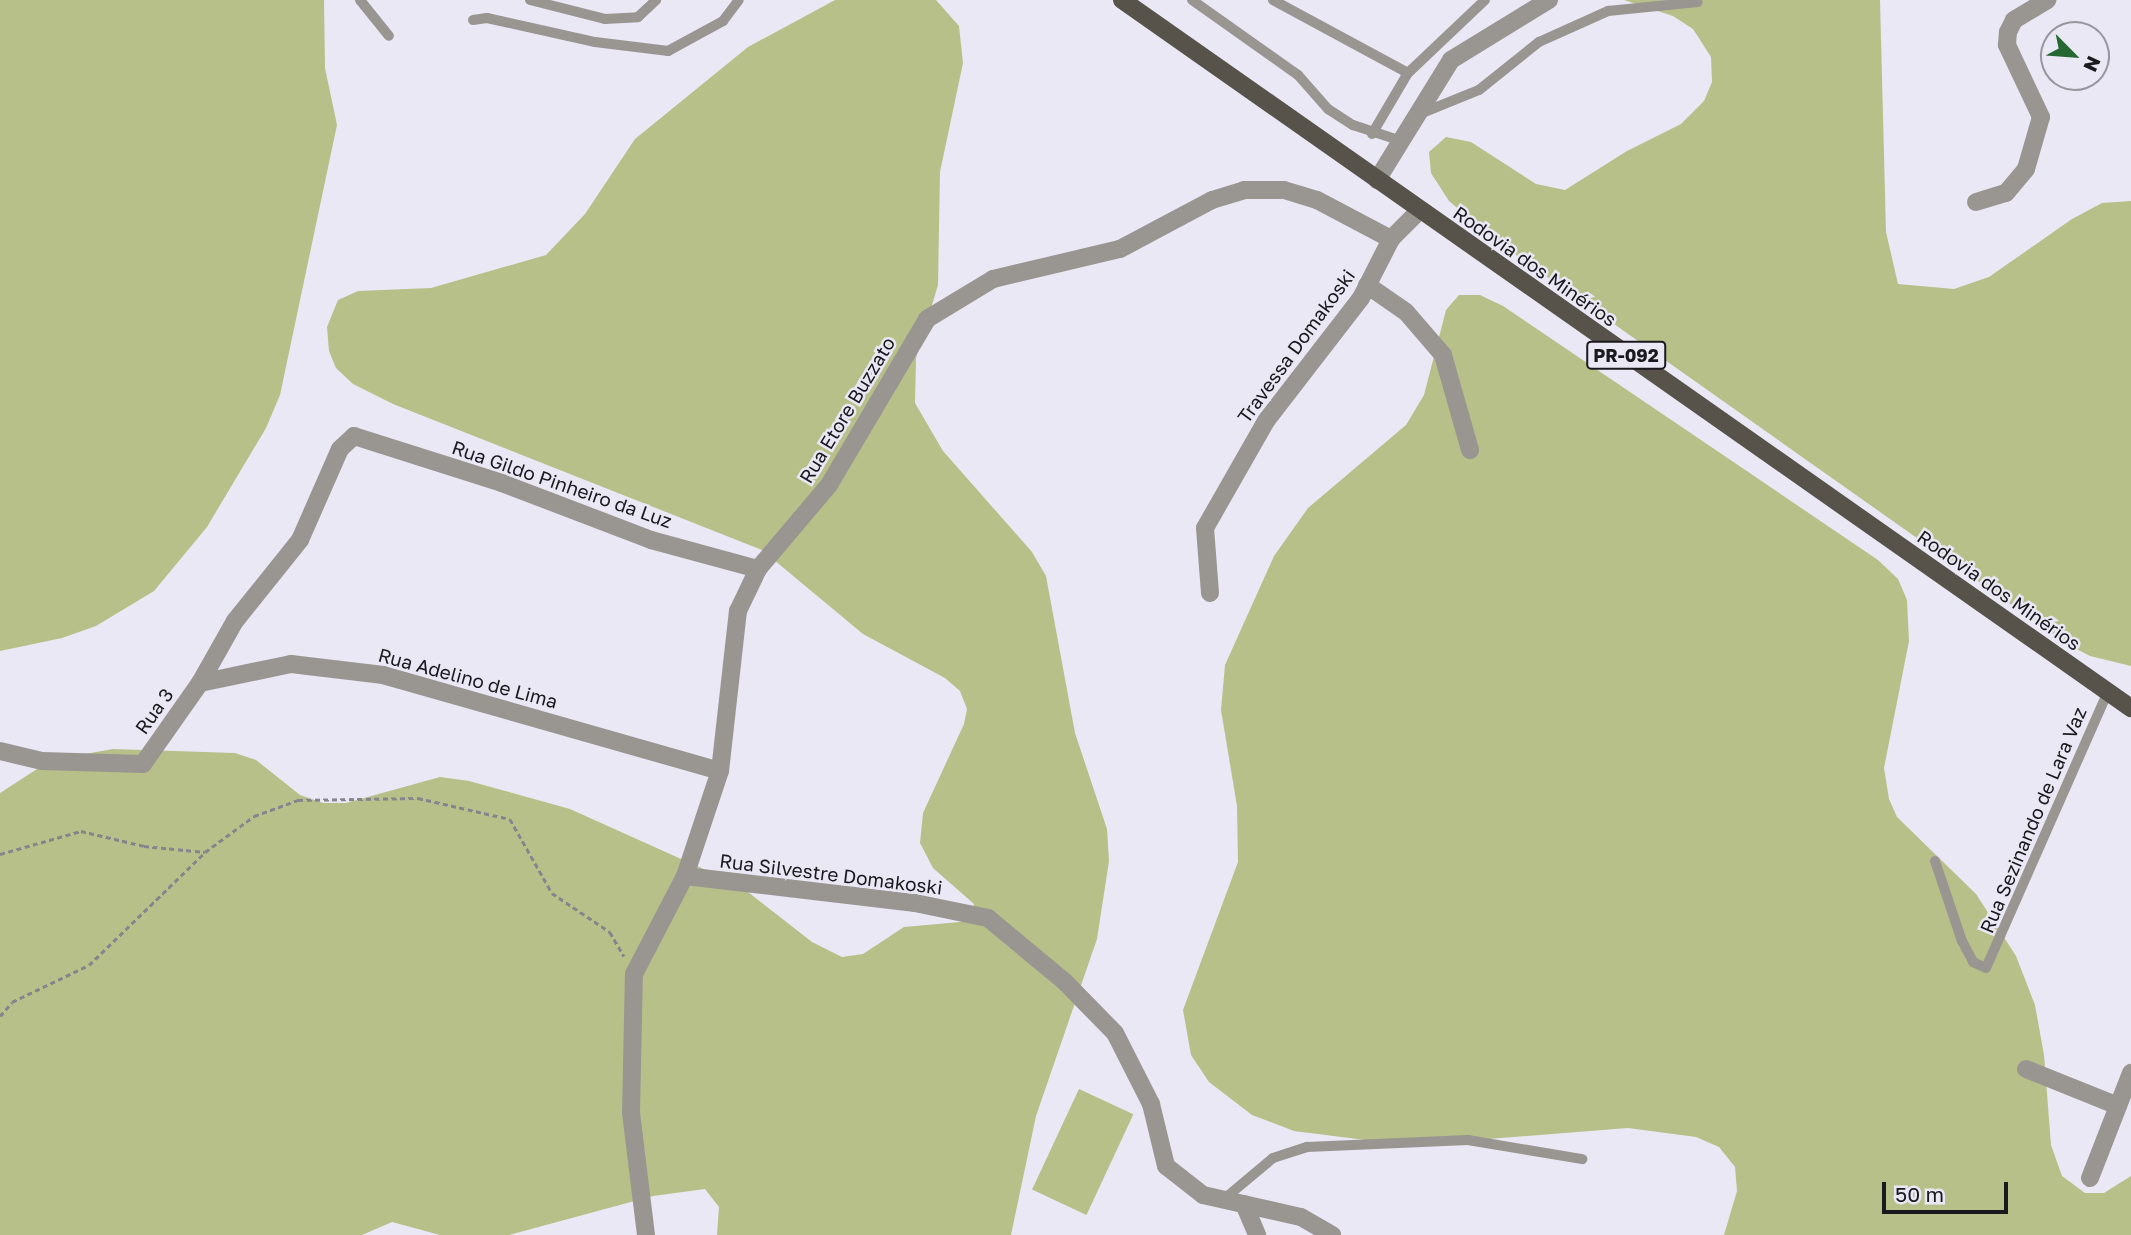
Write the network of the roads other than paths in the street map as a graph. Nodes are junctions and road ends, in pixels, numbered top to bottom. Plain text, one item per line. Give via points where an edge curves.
1 (360, 0) edge
2 (530, 0) edge
3 (656, 0) edge
4 (739, 0) edge
5 (1192, 0) edge
6 (1273, 0) edge
7 (1485, 0) edge
8 (1549, 0) edge
9 (2047, 0) edge
10 (1124, 1) edge
11 (1698, 2) edge
12 (473, 20) dead end
13 (389, 36) dead end
14 (1408, 73) junction
15 (1416, 115) junction
16 (1372, 134) junction
17 (1401, 141) junction
18 (1377, 180) junction
19 (1976, 202) dead end
20 (1419, 211) junction
21 (1391, 239) junction
22 (1367, 285) junction
23 (354, 436) joint
24 (1470, 450) dead end
25 (758, 569) junction
26 (1210, 593) dead end
27 (200, 682) junction
28 (2108, 692) junction
29 (2131, 708) edge
30 (0, 751) edge
31 (720, 771) junction
32 (1936, 861) dead end
33 (685, 876) junction
34 (2026, 1069) dead end
35 (2131, 1073) edge
36 (2118, 1106) junction
37 (1582, 1159) dead end
38 (2090, 1178) dead end
39 (1224, 1199) junction
40 (1244, 1203) junction
41 (646, 1235) edge
42 (1257, 1235) edge
43 (1332, 1235) edge

1 - 13 lane
2 - 3 lane via 605,19 638,17
4 - 12 lane via 723,21 668,51 595,42 487,18
5 - 16 lane via 1298,75 1328,109
6 - 14 lane
7 - 14 lane
8 - 15 street via 1451,60
9 - 19 street via 2014,20 2008,32 2007,45 2041,117 2029,159 2018,183 2006,193
10 - 18 main road, Rodovia dos Minérios / PR-092
11 - 15 lane via 1608,11 1539,42 1479,90
14 - 16 lane
15 - 17 street
16 - 17 lane
17 - 18 street
18 - 20 main road, Rodovia dos Minérios / PR-092
20 - 21 street
20 - 28 main road, Rodovia dos Minérios / PR-092
21 - 22 street, Travessa Domakoski
21 - 25 street, Rua Etore Buzzato via 1317,200 1284,190 1244,190 1212,200 1120,249 993,279 927,319 829,485
22 - 24 street via 1406,312 1443,355
22 - 26 street, Travessa Domakoski via 1266,421 1205,528
23 - 25 street, Rua Gildo Pinheiro da Luz via 502,483 651,540
23 - 27 street, Rua 3 via 341,449 300,540 235,621
25 - 31 street, Rua Etore Buzzato via 738,611
27 - 30 street, Rua 3 via 143,764 42,761
27 - 31 street, Rua Adelino de Lima via 291,664 383,675
28 - 29 main road, Rodovia dos Minérios / PR-092
28 - 32 lane, Rua Sezinando de Lara Vaz via 1991,962 1981,969 1973,962
31 - 33 street, Rua Etore Buzzato
33 - 39 street, Rua Silvestre Domakoski via 915,902 988,918 1065,982 1115,1033 1151,1104 1166,1166 1203,1195
33 - 41 street, Rua Etore Buzzato via 634,974 631,1113
34 - 36 street
35 - 36 street
36 - 38 street
37 - 39 lane via 1468,1140 1307,1147 1273,1158
39 - 40 street, Rua Silvestre Domakoski
40 - 42 street
40 - 43 street, Rua Silvestre Domakoski via 1301,1217

